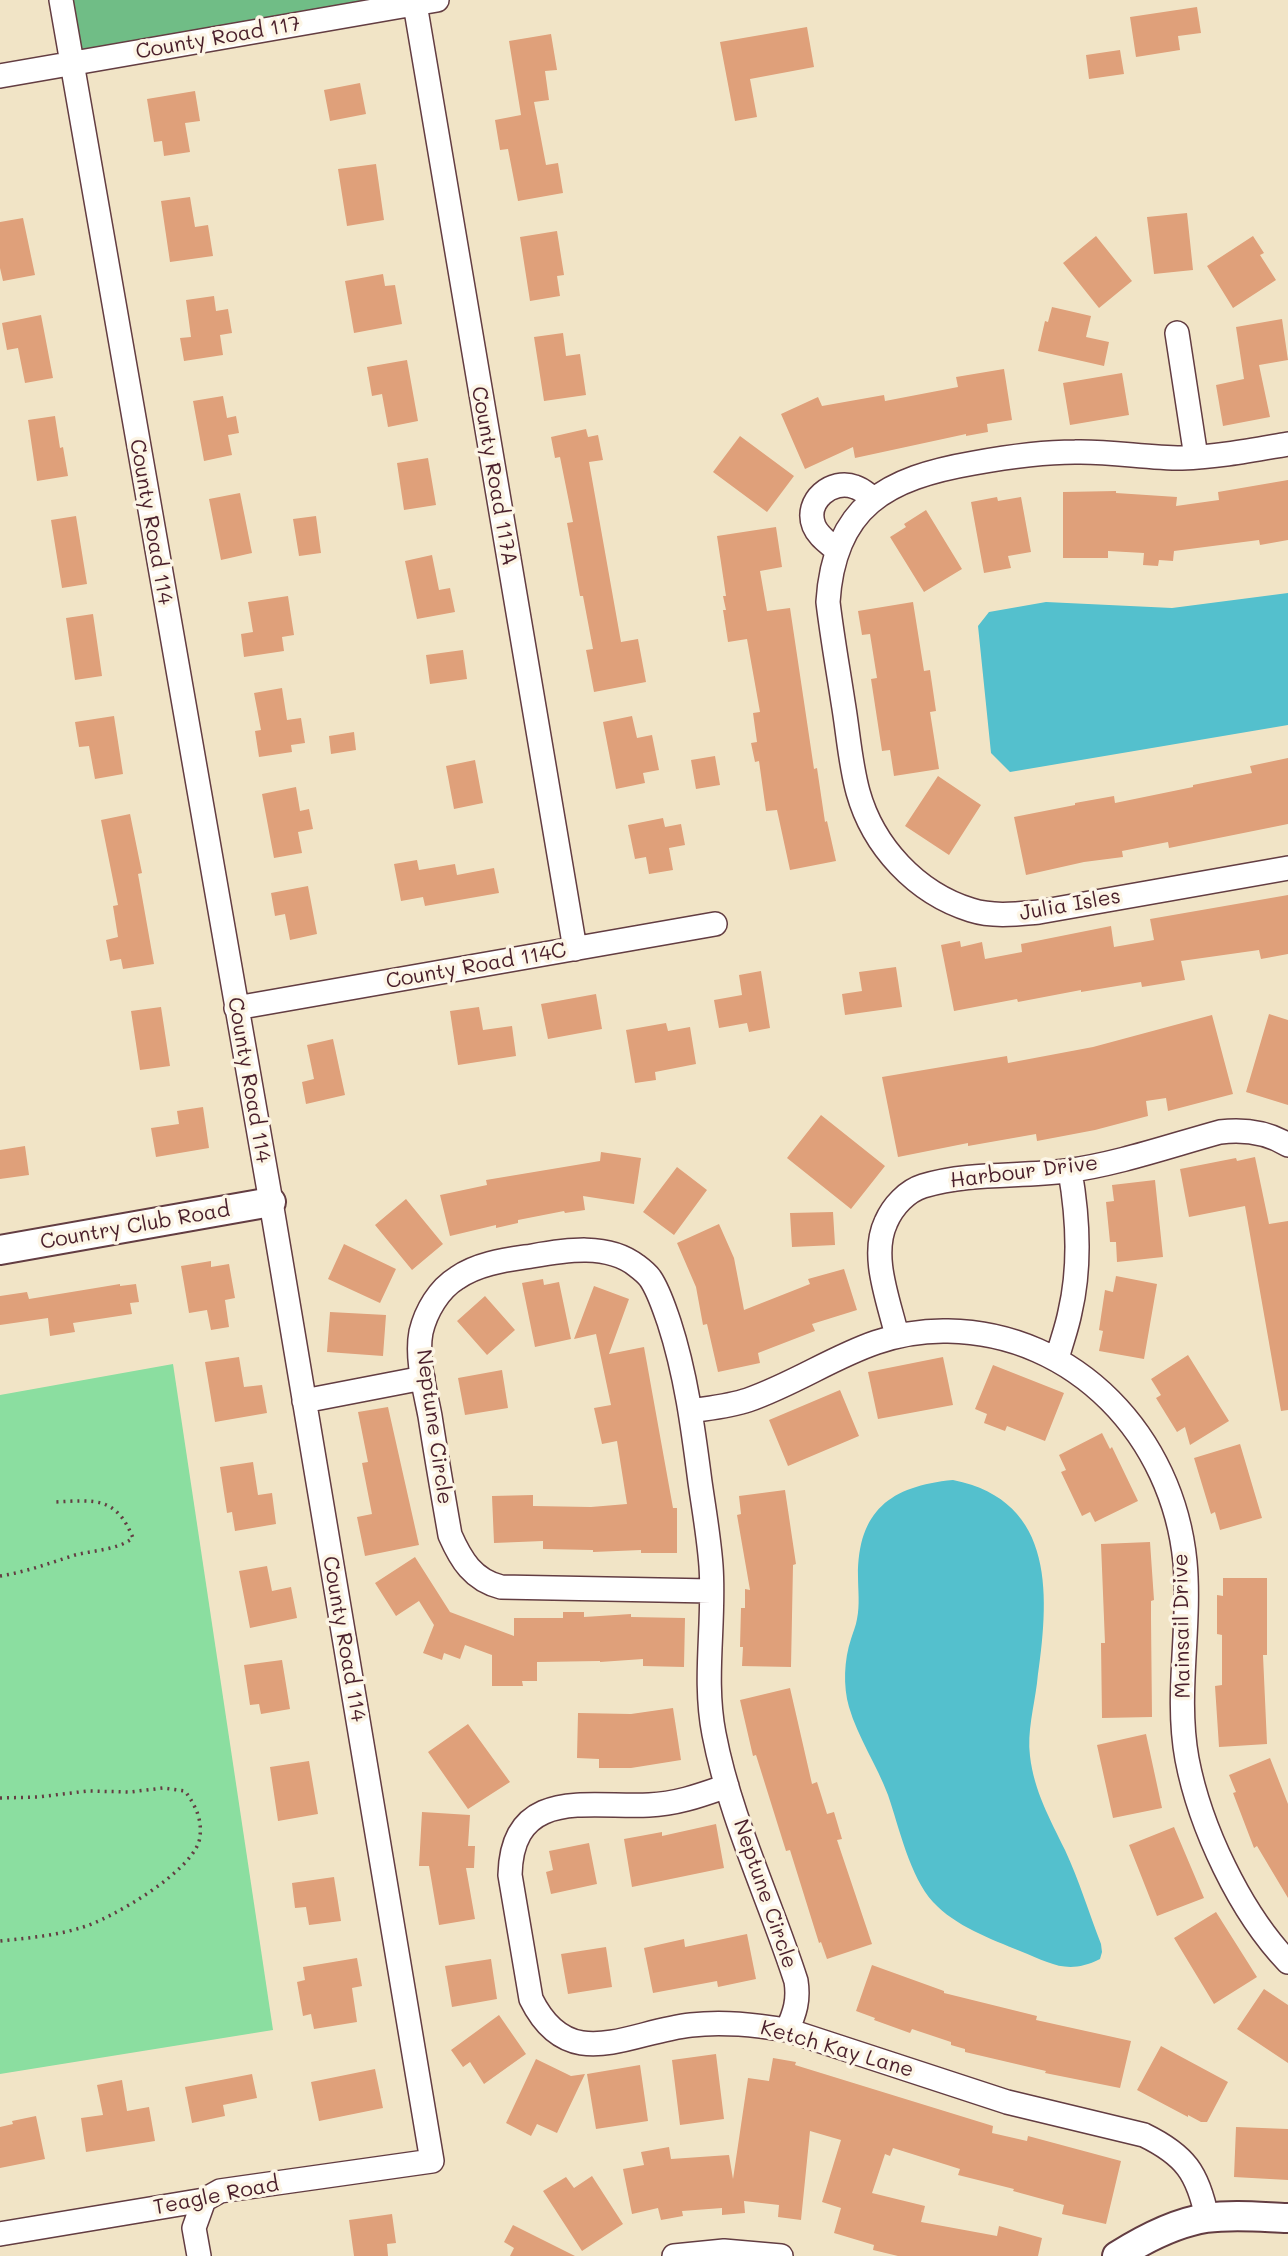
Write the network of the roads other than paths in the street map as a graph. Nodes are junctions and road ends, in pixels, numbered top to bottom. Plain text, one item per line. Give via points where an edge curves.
1 (61, 0) edge
2 (426, 2) edge
3 (72, 64) junction
4 (0, 76) edge
5 (1178, 333) dead end
6 (1288, 444) edge
7 (1196, 457) junction
8 (874, 499) junction
9 (836, 550) junction
10 (1288, 867) edge
11 (715, 924) dead end
12 (575, 949) junction
13 (236, 1008) junction
14 (1288, 1145) edge
15 (1070, 1171) junction
16 (271, 1202) junction
17 (0, 1250) edge
18 (897, 1336) junction
19 (1057, 1359) junction
20 (423, 1378) junction
21 (304, 1401) junction
22 (691, 1411) junction
23 (711, 1591) junction
24 (727, 1786) junction
25 (1288, 1962) edge
26 (787, 2030) junction
27 (432, 2161) joint
28 (204, 2200) junction
29 (1207, 2218) junction
30 (1288, 2218) edge
31 (0, 2234) edge
32 (199, 2256) edge
33 (674, 2256) edge
34 (781, 2256) edge
35 (1117, 2256) edge

1 - 3 street, County Road 114
2 - 3 street, County Road 117
2 - 12 street, County Road 117A
3 - 4 street, County Road 117
3 - 13 street, County Road 114
5 - 7 street
6 - 7 street, Julia Isles
7 - 8 street, Julia Isles via 1077,452 1016,456 923,474
8 - 9 street, Julia Isles
8 - 9 street via 855,486 841,485 819,498 813,508 813,523
9 - 10 street, Julia Isles via 828,602 858,792 885,851 937,894 971,910 1006,915
11 - 12 street, County Road 114C
12 - 13 street, County Road 114C
13 - 16 street, County Road 114
14 - 15 street, Harbour Drive via 1256,1132 1220,1132
15 - 18 street, Harbour Drive via 946,1181 905,1196 887,1220 879,1251
15 - 19 street via 1077,1228 1076,1272
16 - 17 street, Country Club Road
16 - 21 street, County Road 114
18 - 19 street, Mainsail Drive via 947,1331 974,1334 1009,1340
18 - 22 street, Mainsail Drive via 860,1347 748,1400
19 - 25 street, Mainsail Drive via 1113,1401 1154,1460 1168,1491 1185,1560 1183,1733 1194,1788 1226,1869
20 - 21 street
20 - 22 street, Neptune Circle via 421,1333 441,1292 456,1279 492,1263 588,1250 614,1254 650,1277 676,1346
20 - 23 street, Neptune Circle via 450,1535 471,1572 486,1583 512,1587
21 - 27 street, County Road 114
22 - 23 street, Neptune Circle
23 - 24 street, Neptune Circle via 708,1696
24 - 26 street, Neptune Circle via 796,1981 795,2012
24 - 26 street, Ketch Kay Lane via 674,1804 566,1804 531,1819 516,1837 510,1875 531,1999 552,2030 567,2040 586,2044 689,2025
26 - 29 street, Ketch Kay Lane via 1007,2102 1144,2135 1181,2158 1193,2172
27 - 28 street, Teagle Road via 220,2191
28 - 31 street, Teagle Road
28 - 32 street via 194,2228
29 - 30 street
29 - 35 street via 1144,2239
33 - 34 street via 724,2250

